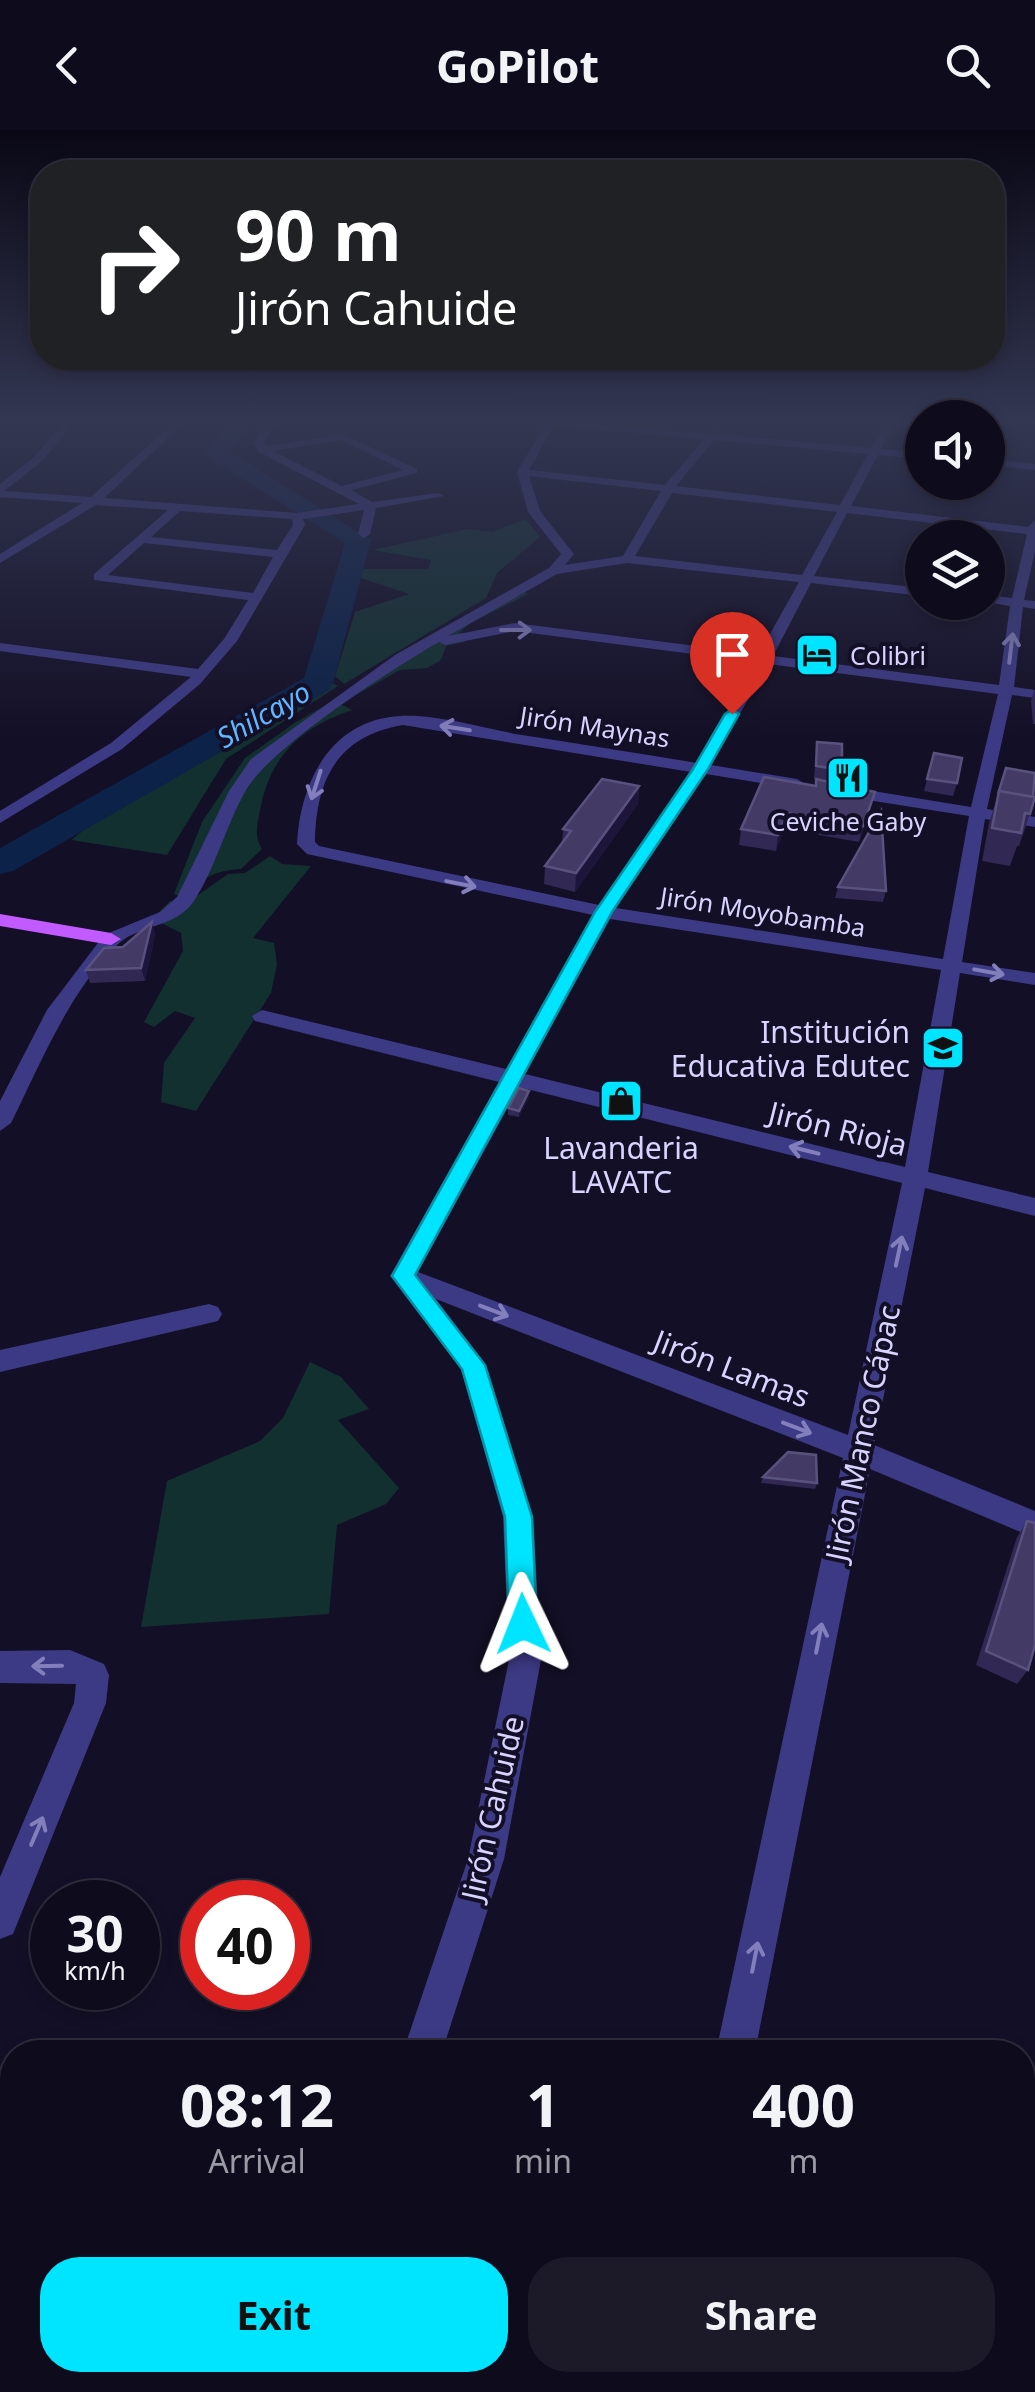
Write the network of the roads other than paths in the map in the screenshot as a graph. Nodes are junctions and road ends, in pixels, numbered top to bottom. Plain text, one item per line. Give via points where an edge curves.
1 (51, 528) edge
2 (155, 528) edge
3 (297, 528) edge
4 (364, 528) edge
5 (547, 528) edge
6 (645, 528) edge
7 (833, 528) edge
8 (1035, 529) edge
9 (364, 534) dead end
10 (141, 540) junction
11 (279, 554) junction
12 (568, 554) junction
13 (0, 559) edge
14 (626, 559) junction
15 (553, 571) junction
16 (806, 578) junction
17 (905, 590) edge
18 (254, 597) junction
19 (1005, 601) edge
20 (1017, 603) junction
21 (1035, 605) edge
22 (0, 647) edge
23 (421, 647) junction
24 (764, 659) junction
25 (200, 674) junction
26 (1006, 690) junction
27 (1035, 694) edge
28 (383, 722) joint
29 (701, 769) junction
30 (812, 786) edge
31 (830, 789) edge
32 (978, 812) junction
33 (0, 818) edge
34 (1035, 822) edge
35 (604, 912) junction
36 (0, 920) edge
37 (111, 939) junction
38 (951, 965) junction
39 (1035, 980) edge
40 (262, 1016) dead end
41 (510, 1077) junction
42 (0, 1123) edge
43 (915, 1178) junction
44 (1035, 1207) edge
45 (403, 1276) junction
46 (209, 1314) dead end
47 (0, 1361) edge
48 (857, 1451) junction
49 (1035, 1525) edge
50 (0, 1667) edge
51 (0, 1921) edge
52 (426, 2040) edge
53 (738, 2040) edge

1 - 13 street
2 - 10 street
3 - 11 street
4 - 9 street
5 - 12 street
6 - 14 street
7 - 16 street
8 - 20 street, Jirón Manco Cápac
10 - 11 street
10 - 18 street via 98,577
11 - 18 street
12 - 14 street
12 - 15 street
14 - 15 street
14 - 16 street
15 - 23 street
16 - 17 street
16 - 24 street
18 - 25 street
19 - 20 street
20 - 21 street
26 -> 20 street, Jirón Manco Cápac
22 - 25 street
23 -> 24 street via 516,628
23 - 37 street via 257,762 185,900 167,916
24 - 26 street
24 - 29 street
25 - 33 street via 166,712
26 - 27 street
26 - 32 street, Jirón Manco Cápac
29 -> 28 street, Jirón Maynas
28 -> 35 street, Jirón Moyobamba via 348,738 321,770 306,818 312,850
29 - 30 street, Jirón Maynas
29 - 35 street
31 - 32 street
32 - 34 street
32 - 38 street, Jirón Manco Cápac
35 - 38 street, Jirón Moyobamba
35 - 41 street
36 - 37 main road
37 - 42 street via 54,1015
38 -> 39 street, Jirón Moyobamba
38 - 43 street, Jirón Manco Cápac
40 - 41 street, Jirón Rioja
43 -> 41 street, Jirón Rioja
41 - 45 street
43 - 44 street, Jirón Rioja
48 -> 43 street, Jirón Manco Cápac
45 -> 48 street, Jirón Lamas
45 - 52 street, Jirón Cahuide via 473,1365 518,1517 525,1660 486,1859
46 - 47 street
48 - 49 street, Jirón Lamas
53 -> 48 street, Jirón Manco Cápac
51 -> 50 street via 90,1703 93,1675 70,1666

